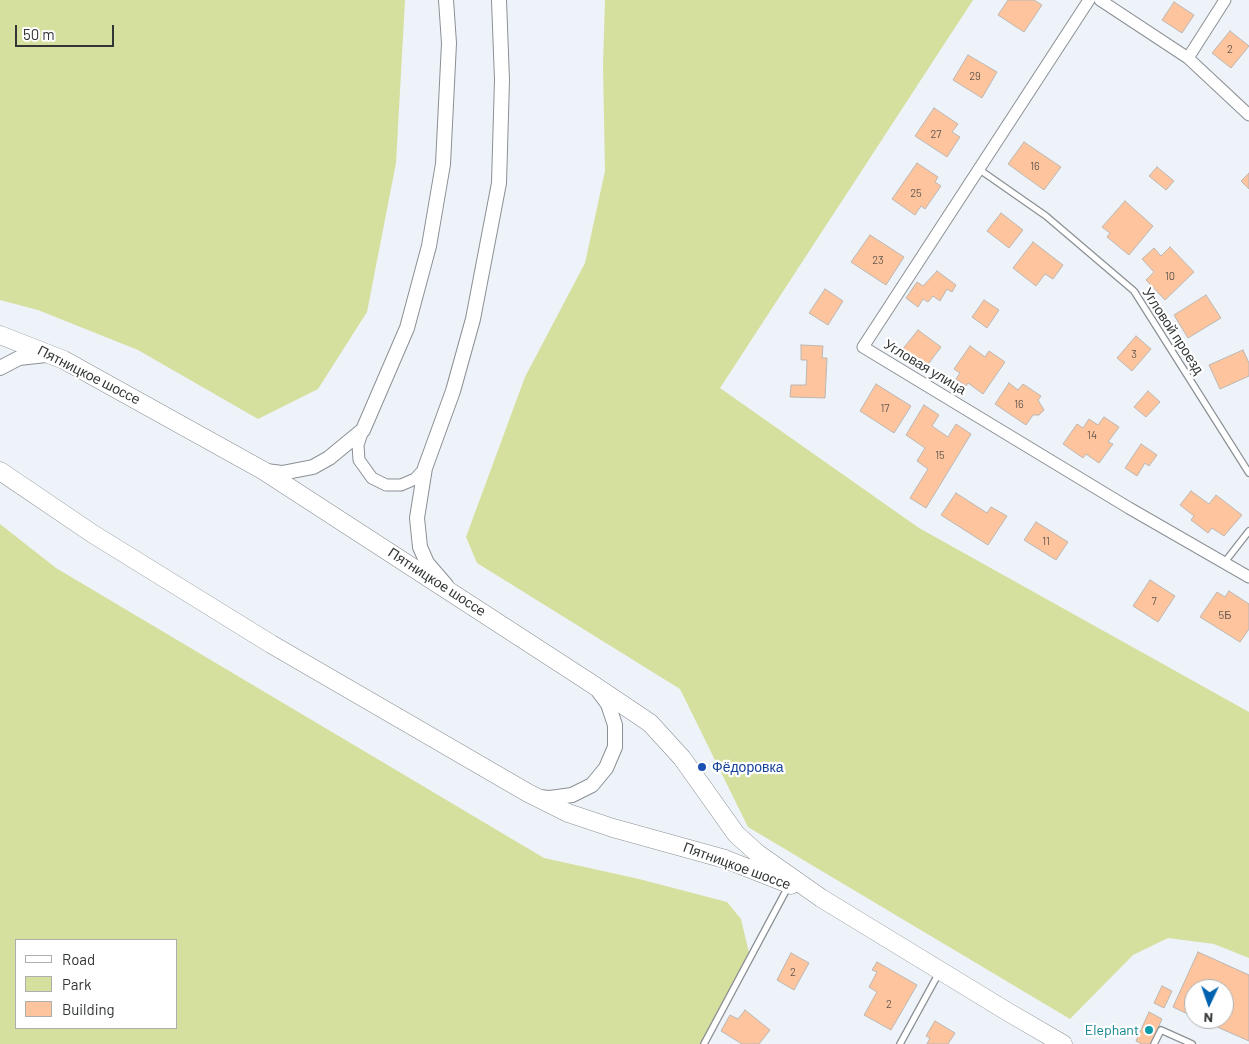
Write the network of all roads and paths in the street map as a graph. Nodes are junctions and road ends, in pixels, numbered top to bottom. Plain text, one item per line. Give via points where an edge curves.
1 (446, 0) edge
2 (499, 0) edge
3 (1089, 0) edge
4 (1100, 0) edge
5 (1225, 0) edge
6 (1188, 58) junction
7 (1249, 115) edge
8 (980, 170) junction
9 (0, 335) edge
10 (64, 360) junction
11 (0, 368) edge
12 (363, 430) junction
13 (425, 468) junction
14 (264, 471) junction
15 (2, 472) edge
16 (1249, 473) edge
17 (1249, 531) edge
18 (1224, 563) junction
19 (1249, 577) edge
20 (453, 593) junction
21 (589, 682) junction
22 (528, 794) junction
23 (789, 885) junction
24 (821, 898) junction
25 (940, 971) junction
26 (704, 1044) edge
27 (900, 1044) edge
28 (1063, 1044) edge
29 (1154, 1044) edge
30 (1192, 1044) edge

1 - 12 street via 449,43 443,164 429,246 407,328
2 - 13 street via 502,80 499,183 473,319 453,391
3 - 8 street, Угловая улица
4 - 6 street
5 - 6 street
6 - 7 street
8 - 16 lane, Угловой проезд via 1046,216 1134,291
8 - 18 street, Угловая улица via 863,347
9 - 10 main road, Пятницкое шоссе
10 - 11 street via 30,355
10 - 14 main road, Пятницкое шоссе
12 - 13 street via 358,445 359,460 372,478 386,485 401,485 415,479
12 - 14 street via 313,467 282,473
13 - 20 street via 417,518 420,547 427,563
14 - 20 main road, Пятницкое шоссе
15 - 22 main road, Пятницкое шоссе via 93,534 271,644
17 - 18 lane
18 - 19 street, Угловая улица
20 - 21 main road, Пятницкое шоссе
21 - 22 street via 608,704 615,725 614,747 606,768 592,784 572,795 550,798
21 - 24 main road, Пятницкое шоссе via 650,723 682,758 736,834 757,853
22 - 23 main road, Пятницкое шоссе via 568,813 725,859
23 - 24 main road, Пятницкое шоссе
23 - 26 lane
24 - 25 main road, Пятницкое шоссе
25 - 27 lane
25 - 28 main road, Пятницкое шоссе
29 - 30 lane via 1161,1030

